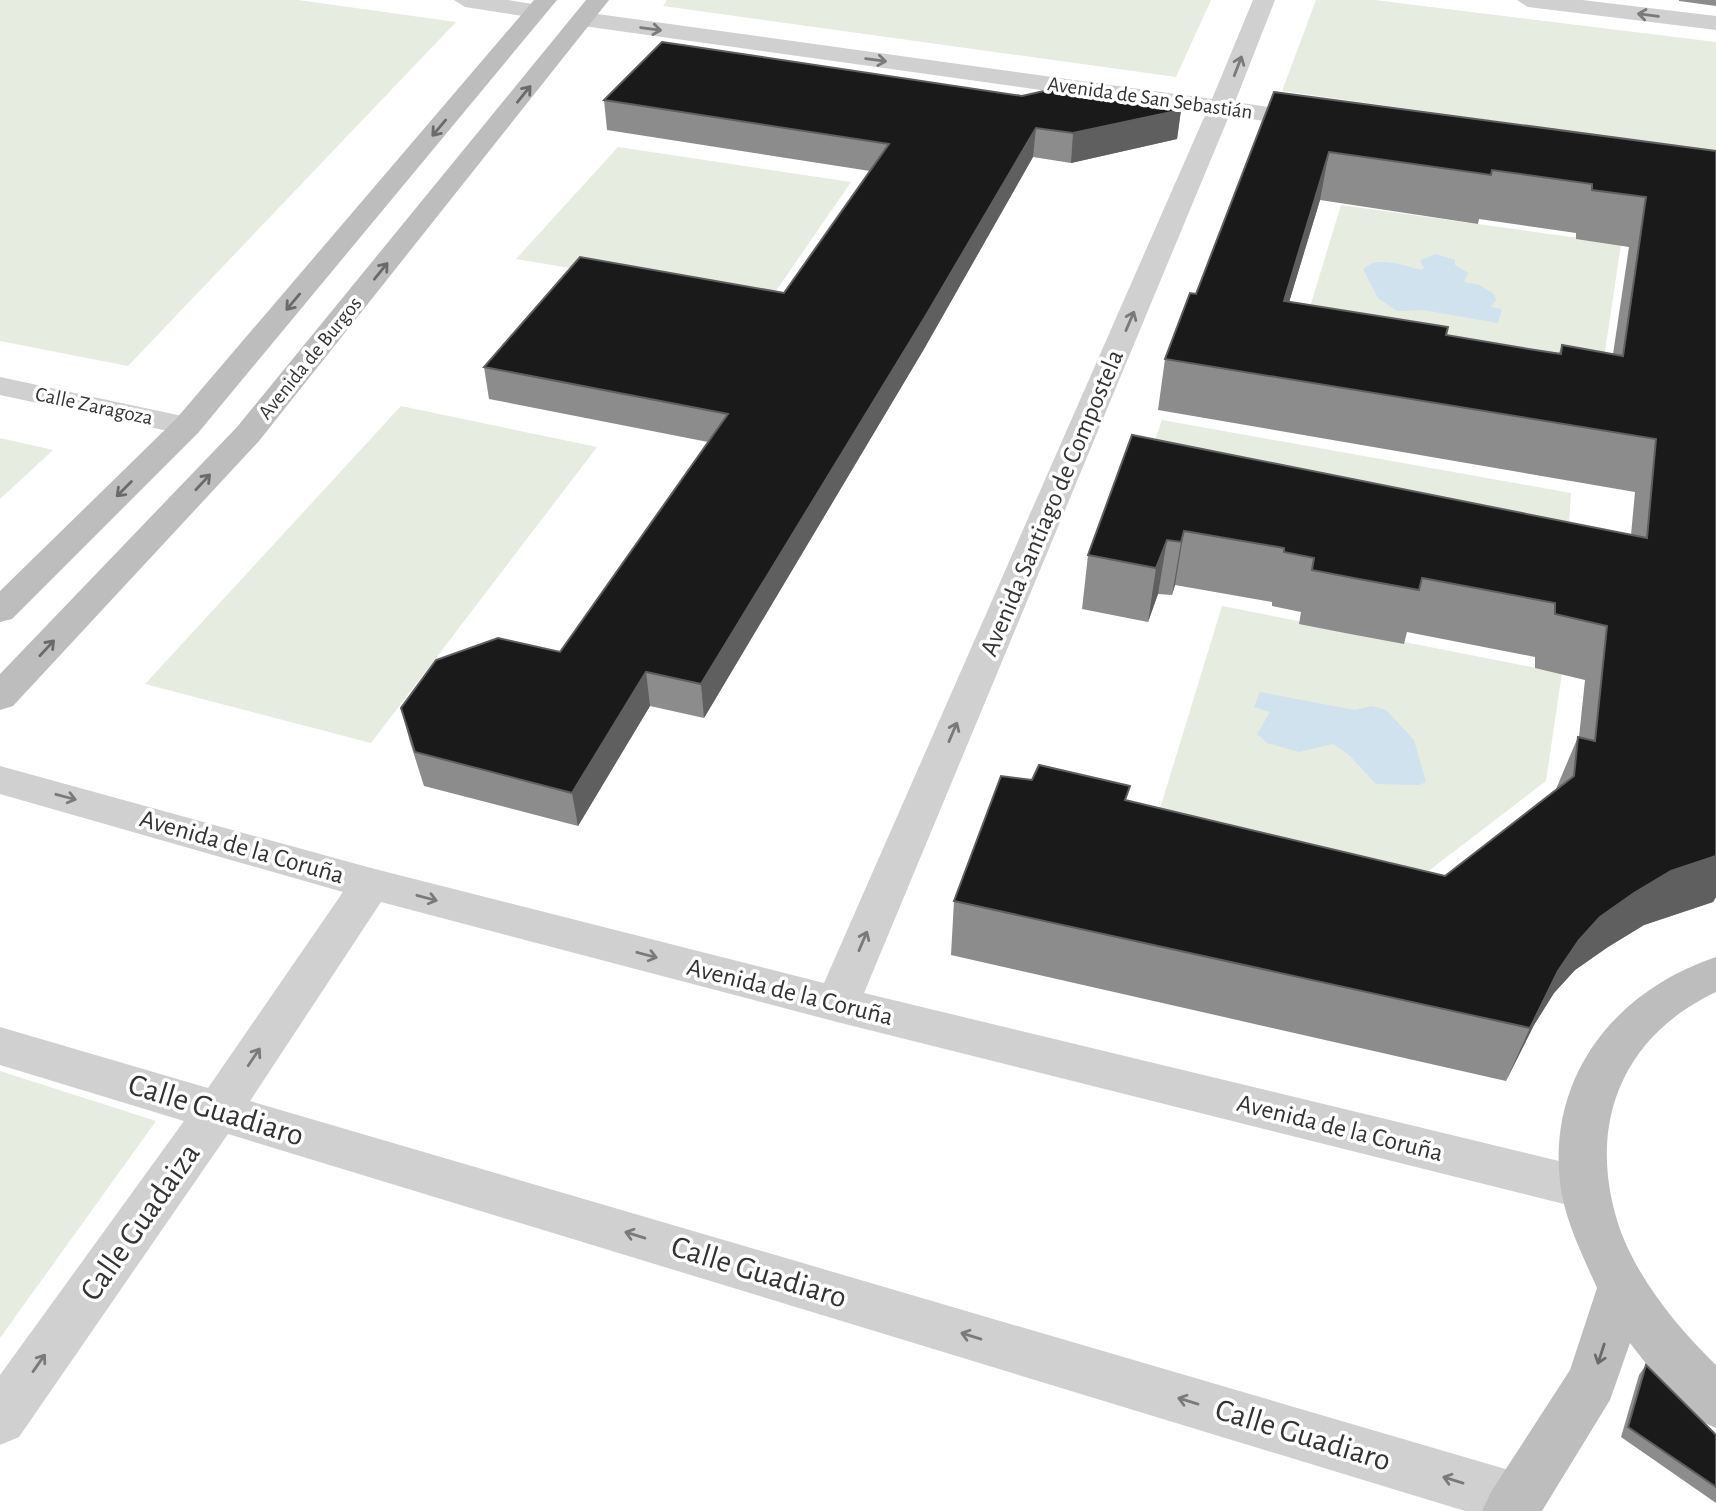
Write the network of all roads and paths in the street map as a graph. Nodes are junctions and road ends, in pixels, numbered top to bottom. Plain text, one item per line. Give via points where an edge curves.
1 (465, 0) edge
2 (1264, 0) edge
3 (1528, 0) edge
4 (541, 5) edge
5 (591, 10) edge
6 (1716, 23) edge
7 (1222, 107) junction
8 (1332, 123) edge
9 (0, 386) edge
10 (187, 426) junction
11 (0, 611) edge
12 (0, 697) edge
13 (0, 780) edge
14 (371, 884) junction
15 (1716, 974) edge
16 (837, 1004) junction
17 (0, 1046) edge
18 (218, 1111) junction
19 (1584, 1188) junction
20 (1622, 1289) junction
21 (1716, 1402) edge
22 (0, 1419) edge
23 (1515, 1505) edge

1 - 4 street
7 -> 2 street, Avenida Santiago de Compostela
6 -> 3 street
4 -> 10 street, Avenida de Burgos
5 -> 7 street, Avenida de San Sebastián
12 -> 5 street, Avenida de Burgos via 248,434
7 - 8 street, Avenida de San Sebastián
16 -> 7 street, Avenida Santiago de Compostela
9 - 10 street, Calle Zaragoza
10 -> 11 street, Avenida de Burgos
13 -> 14 street, Avenida de la Coruña
14 -> 16 street, Avenida de la Coruña
18 -> 14 street, Calle Guadaiza
15 - 19 street via 1668,996 1635,1025 1605,1061 1583,1120
16 - 19 street, Avenida de la Coruña
17 - 18 street, Calle Guadiaro
22 -> 18 street, Calle Guadaiza
23 -> 18 street, Calle Guadiaro
19 - 20 street via 1597,1234
20 - 21 street via 1682,1371
20 -> 23 street via 1592,1382

